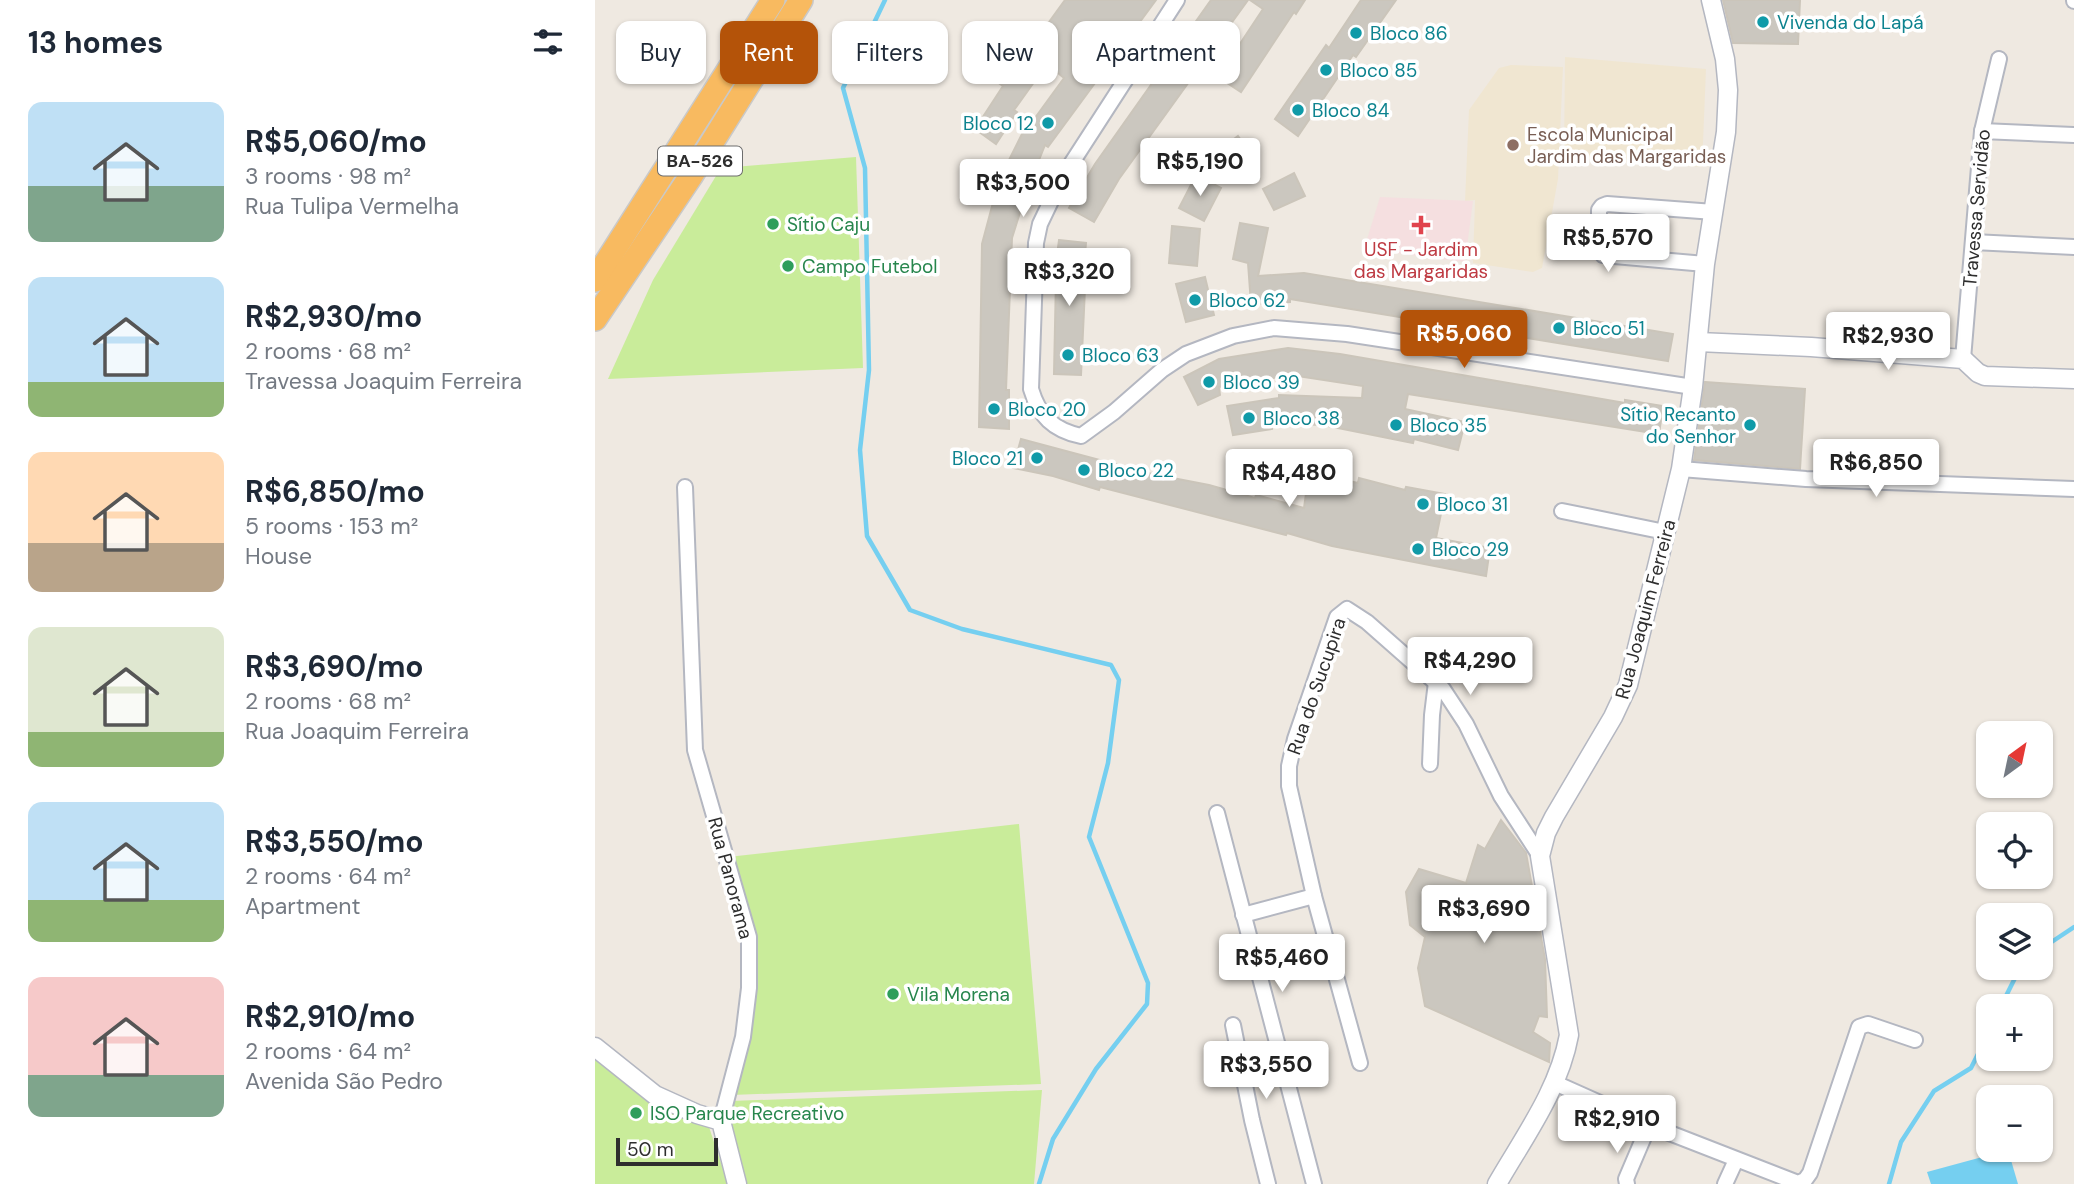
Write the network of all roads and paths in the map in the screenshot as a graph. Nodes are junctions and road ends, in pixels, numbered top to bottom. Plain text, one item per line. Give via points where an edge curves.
1 (773, 0) edge
2 (801, 0) edge
3 (1177, 0) edge
4 (1711, 0) edge
5 (1999, 59) dead end
6 (1982, 131) junction
7 (2074, 135) edge
8 (1714, 212) junction
9 (1973, 242) junction
10 (2074, 247) edge
11 (1705, 264) junction
12 (595, 279) edge
13 (595, 319) edge
14 (1698, 342) junction
15 (1963, 359) junction
16 (2074, 379) edge
17 (1693, 387) junction
18 (1681, 470) junction
19 (685, 487) dead end
20 (2074, 489) edge
21 (1562, 511) dead end
22 (1665, 532) junction
23 (1436, 682) junction
24 (1430, 764) dead end
25 (1217, 813) dead end
26 (1540, 856) junction
27 (1314, 896) junction
28 (1243, 915) junction
29 (1233, 1025) dead end
30 (1915, 1040) dead end
31 (595, 1047) edge
32 (1360, 1063) dead end
33 (1555, 1083) junction
34 (721, 1121) junction
35 (1649, 1125) junction
36 (1736, 1160) junction
37 (737, 1184) edge
38 (1268, 1184) edge
39 (1314, 1184) edge
40 (1497, 1184) edge
41 (1627, 1184) edge
42 (1725, 1184) edge

1 - 12 highway, BA-526
2 - 13 highway, BA-526
3 - 17 street via 1062,178 1040,224 1031,389 1043,417 1059,429 1081,436 1186,354 1233,336 1273,328 1347,334
4 - 8 street, Rua Joaquim Ferreira via 1728,90
5 - 6 street, Travessa Servidão
6 - 7 street
6 - 9 street, Travessa Servidão
8 - 11 street, Rua Joaquim Ferreira
8 - 11 street via 1602,206 1599,210 1599,248 1604,255
9 - 10 street
9 - 15 street, Travessa Servidão
11 - 14 street, Rua Joaquim Ferreira
14 - 15 street
14 - 17 street, Rua Joaquim Ferreira
15 - 16 street via 1985,376
17 - 18 street, Rua Joaquim Ferreira
18 - 20 street
18 - 22 street, Rua Joaquim Ferreira
19 - 34 street, Rua Panorama via 695,750 749,937 743,1037
21 - 22 street
22 - 26 street, Rua Joaquim Ferreira via 1657,596 1623,700 1554,817
23 - 24 street
23 - 26 street via 1466,724 1501,796
23 - 27 street, Rua do Sucupira via 1350,609 1337,617 1289,766 1289,786
25 - 28 street
26 - 33 street, Rua Joaquim Ferreira via 1569,1035
27 - 28 street
27 - 32 street, Rua do Sucupira
28 - 39 street
29 - 38 street
30 - 36 street via 1868,1024 1859,1027 1802,1182 1793,1183
31 - 34 street via 655,1095
33 - 35 street
33 - 40 street, Rua Joaquim Ferreira
34 - 37 street
35 - 36 street
35 - 41 street
36 - 42 street

